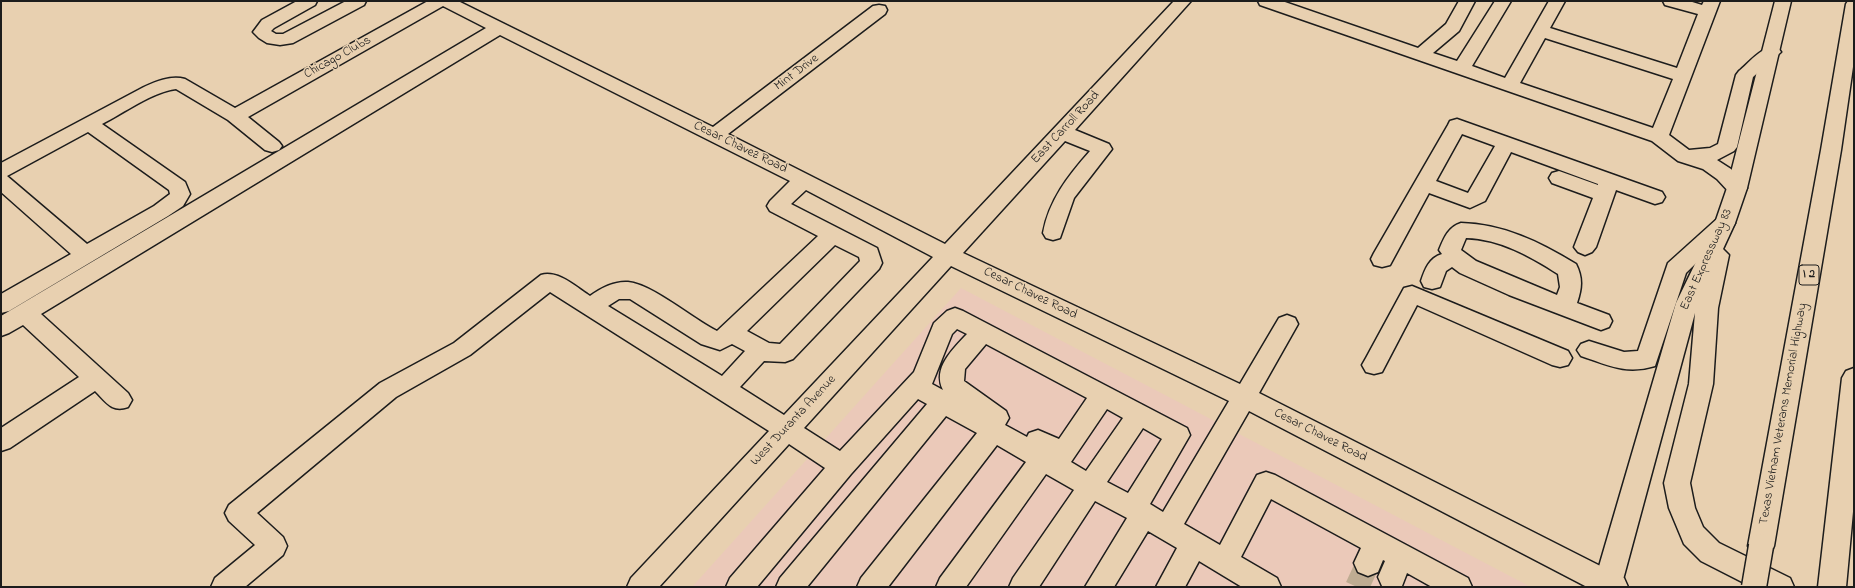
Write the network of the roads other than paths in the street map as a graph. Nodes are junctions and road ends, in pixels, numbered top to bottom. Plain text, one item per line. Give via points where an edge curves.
1 (309, 1) edge
2 (358, 1) edge
3 (440, 1) edge
4 (445, 1) edge
5 (1183, 1) edge
6 (1467, 1) edge
7 (1503, 1) edge
8 (1557, 1) edge
9 (1671, 1) edge
10 (1783, 1) edge
11 (1277, 3) edge
12 (1710, 6) edge
13 (1852, 8) edge
14 (879, 10) dead end
15 (499, 28) junction
16 (1542, 31) junction
17 (1772, 52) junction
18 (1421, 54) junction
19 (1462, 68) junction
20 (1683, 76) junction
21 (1510, 85) junction
22 (235, 116) junction
23 (89, 124) junction
24 (1062, 132) junction
25 (714, 136) junction
26 (1659, 137) junction
27 (272, 146) dead end
28 (1503, 149) junction
29 (1685, 156) junction
30 (1, 171) edge
31 (804, 180) junction
32 (1, 181) edge
33 (1424, 184) junction
34 (1606, 188) junction
35 (1737, 188) junction
36 (1655, 197) dead end
37 (1725, 223) junction
38 (1054, 233) dead end
39 (834, 234) junction
40 (1585, 247) dead end
41 (86, 255) junction
42 (948, 255) junction
43 (1455, 258) junction
44 (1382, 259) dead end
45 (1432, 281) dead end
46 (1, 305) edge
47 (1565, 306) junction
48 (591, 307) junction
49 (25, 312) junction
50 (1602, 322) dead end
51 (1288, 324) dead end
52 (1, 327) edge
53 (983, 332) junction
54 (732, 333) junction
55 (761, 349) junction
56 (1589, 350) dead end
57 (1560, 358) dead end
58 (1374, 365) dead end
59 (96, 378) junction
60 (1854, 378) edge
61 (915, 386) junction
62 (724, 389) junction
63 (1103, 395) junction
64 (1244, 397) junction
65 (120, 400) dead end
66 (943, 402) junction
67 (1139, 414) junction
68 (787, 429) junction
69 (993, 431) junction
70 (1, 441) edge
71 (1053, 460) junction
72 (842, 466) junction
73 (1090, 486) junction
74 (1138, 511) junction
75 (1168, 528) junction
76 (1194, 544) junction
77 (1225, 562) junction
78 (1422, 578) edge
79 (1832, 582) edge
80 (1255, 584) edge
81 (1454, 586) edge
82 (1609, 586) edge
83 (225, 587) edge
84 (641, 587) edge
85 (740, 587) edge
86 (790, 587) edge
87 (871, 587) edge
88 (950, 587) edge
89 (1023, 587) edge
90 (1099, 587) edge
91 (1170, 587) edge
92 (1754, 587) edge
93 (1780, 587) edge

1 - 2 main road via 268,24 262,32 276,40 287,39
3 - 22 main road, Chicago Clubs
4 - 15 main road, Cesar Chavez Road
5 - 24 main road, East Carroll Road
6 - 18 main road via 1453,27
7 - 19 main road
8 - 16 main road
9 - 12 main road
10 - 17 main road, East Expressway 83
11 - 18 main road
12 - 20 main road
13 - 92 main road, Texas Vietnam Veterans Memorial Highway / I 2, bridge via 1831,150
14 - 25 main road, Mint Drive
15 - 25 main road, Cesar Chavez Road
15 - 49 main road
16 - 20 main road
16 - 21 main road
17 - 29 main road via 1745,75 1727,147 1714,154
17 - 35 main road, East Expressway 83
18 - 19 main road
19 - 21 main road
20 - 26 main road
21 - 26 main road
22 - 23 main road via 179,83 164,85 148,92
22 - 27 main road
23 - 30 main road
23 - 41 main road via 178,187 180,194 176,201 161,211
24 - 38 main road via 1102,149 1062,199 1055,220
24 - 42 main road, East Carroll Road
25 - 31 main road, Cesar Chavez Road
26 - 29 main road
28 - 33 main road via 1478,196 1470,201
28 - 33 main road via 1457,125
28 - 34 main road
29 - 35 main road via 1710,164
31 - 39 main road via 777,206
31 - 42 main road, Cesar Chavez Road
32 - 41 main road
33 - 44 main road
34 - 36 main road
34 - 40 main road
35 - 37 main road, East Expressway 83
37 - 56 main road via 1676,269 1647,359 1624,361
37 - 82 main road, East Expressway 83 via 1687,303
37 - 93 main road via 1707,308 1701,384 1677,483 1682,508 1693,536 1710,552
39 - 54 main road
39 - 55 main road via 869,253 871,263 785,353 766,352
41 - 46 main road
42 - 64 main road, Cesar Chavez Road
42 - 68 main road, West Duranta Avenue
43 - 45 main road via 1438,264
43 - 47 main road via 1490,277
43 - 47 main road via 1450,250 1461,230 1478,230 1535,250 1568,270 1571,287
47 - 50 main road
48 - 54 main road via 612,292 625,289 635,292 709,338 720,341
48 - 62 main road
48 - 83 main road via 549,281 462,349 388,390 238,513 274,546
49 - 52 main road
49 - 59 main road
51 - 64 main road
53 - 61 main road via 955,316 942,330 924,376
53 - 63 main road
53 - 71 main road via 953,368 952,384 956,390
54 - 55 main road
55 - 62 main road
57 - 58 main road via 1412,294
59 - 65 main road
59 - 70 main road
60 - 79 main road
61 - 66 main road
61 - 72 main road
62 - 68 main road
63 - 67 main road
63 - 71 main road
64 - 75 main road
64 - 82 main road, Cesar Chavez Road
66 - 69 main road
66 - 86 main road
67 - 73 main road
67 - 74 main road via 1178,435
68 - 72 main road
68 - 84 main road, West Duranta Avenue
69 - 71 main road
69 - 87 main road
71 - 73 main road
71 - 88 main road
72 - 85 main road
73 - 74 main road
73 - 89 main road
74 - 75 main road
74 - 90 main road
75 - 76 main road
76 - 77 main road
76 - 91 main road
77 - 78 main road via 1266,483 1372,553
77 - 80 main road
78 - 81 main road

